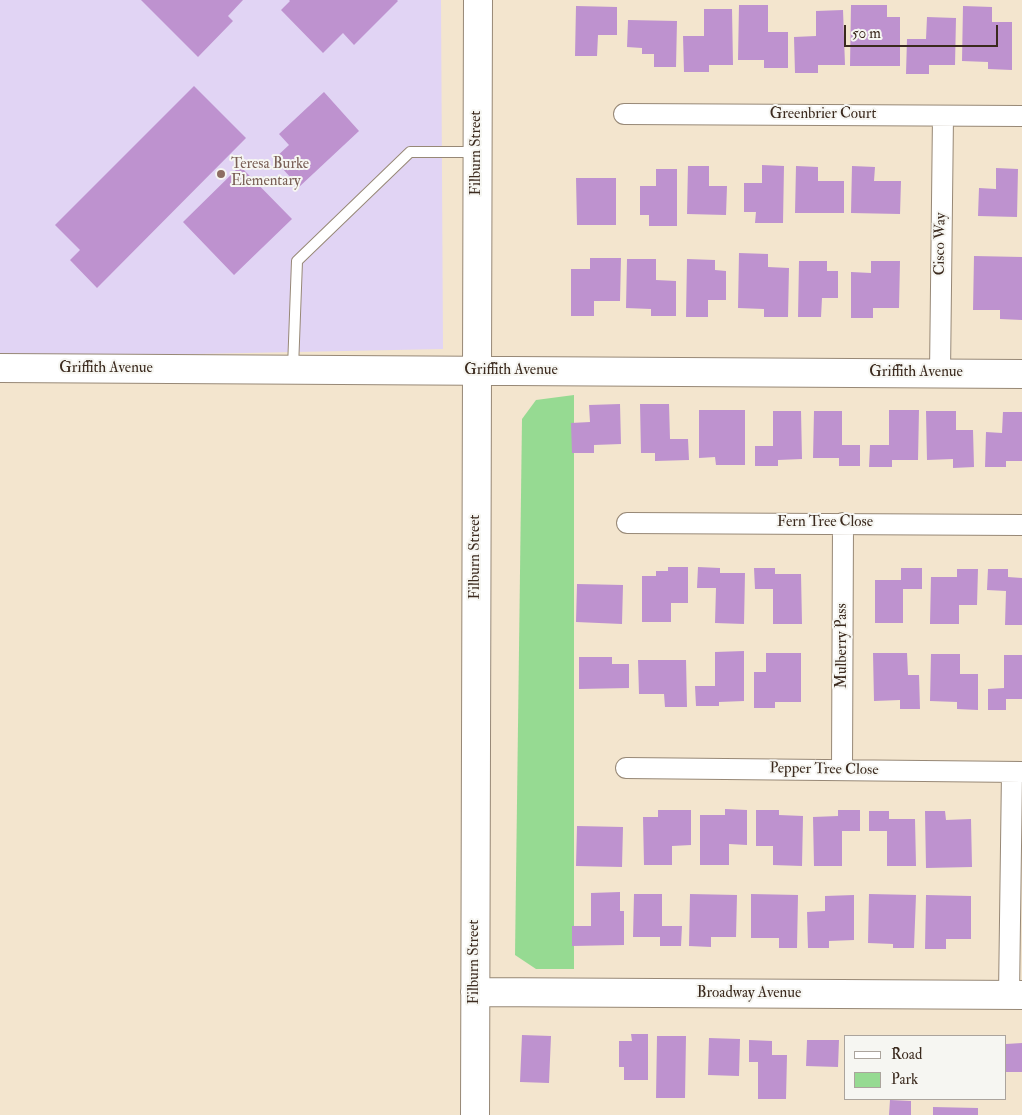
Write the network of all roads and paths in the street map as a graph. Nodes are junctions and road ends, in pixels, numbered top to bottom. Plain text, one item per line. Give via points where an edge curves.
1 (478, 0) edge
2 (624, 114) dead end
3 (943, 116) junction
4 (1022, 116) edge
5 (477, 152) junction
6 (0, 368) edge
7 (292, 370) junction
8 (476, 372) junction
9 (940, 373) junction
10 (1022, 374) edge
11 (627, 523) dead end
12 (843, 523) junction
13 (1022, 525) edge
14 (626, 768) dead end
15 (842, 770) junction
16 (1017, 772) edge
17 (475, 992) junction
18 (1016, 995) edge
19 (475, 1115) edge

1 - 5 street, Filburn Street
2 - 3 street, Greenbrier Court
3 - 4 street, Greenbrier Court
3 - 9 street, Cisco Way
5 - 7 lane via 410,152 297,261
5 - 8 street, Filburn Street
6 - 7 street, Griffith Avenue
7 - 8 street, Griffith Avenue
8 - 9 street, Griffith Avenue
8 - 17 street, Filburn Street
9 - 10 street, Griffith Avenue
11 - 12 street, Fern Tree Close
12 - 13 street, Fern Tree Close
12 - 15 street, Mulberry Pass
14 - 15 street, Pepper Tree Close
15 - 16 street, Pepper Tree Close
16 - 18 street
17 - 18 street, Broadway Avenue
17 - 19 street, Filburn Street

